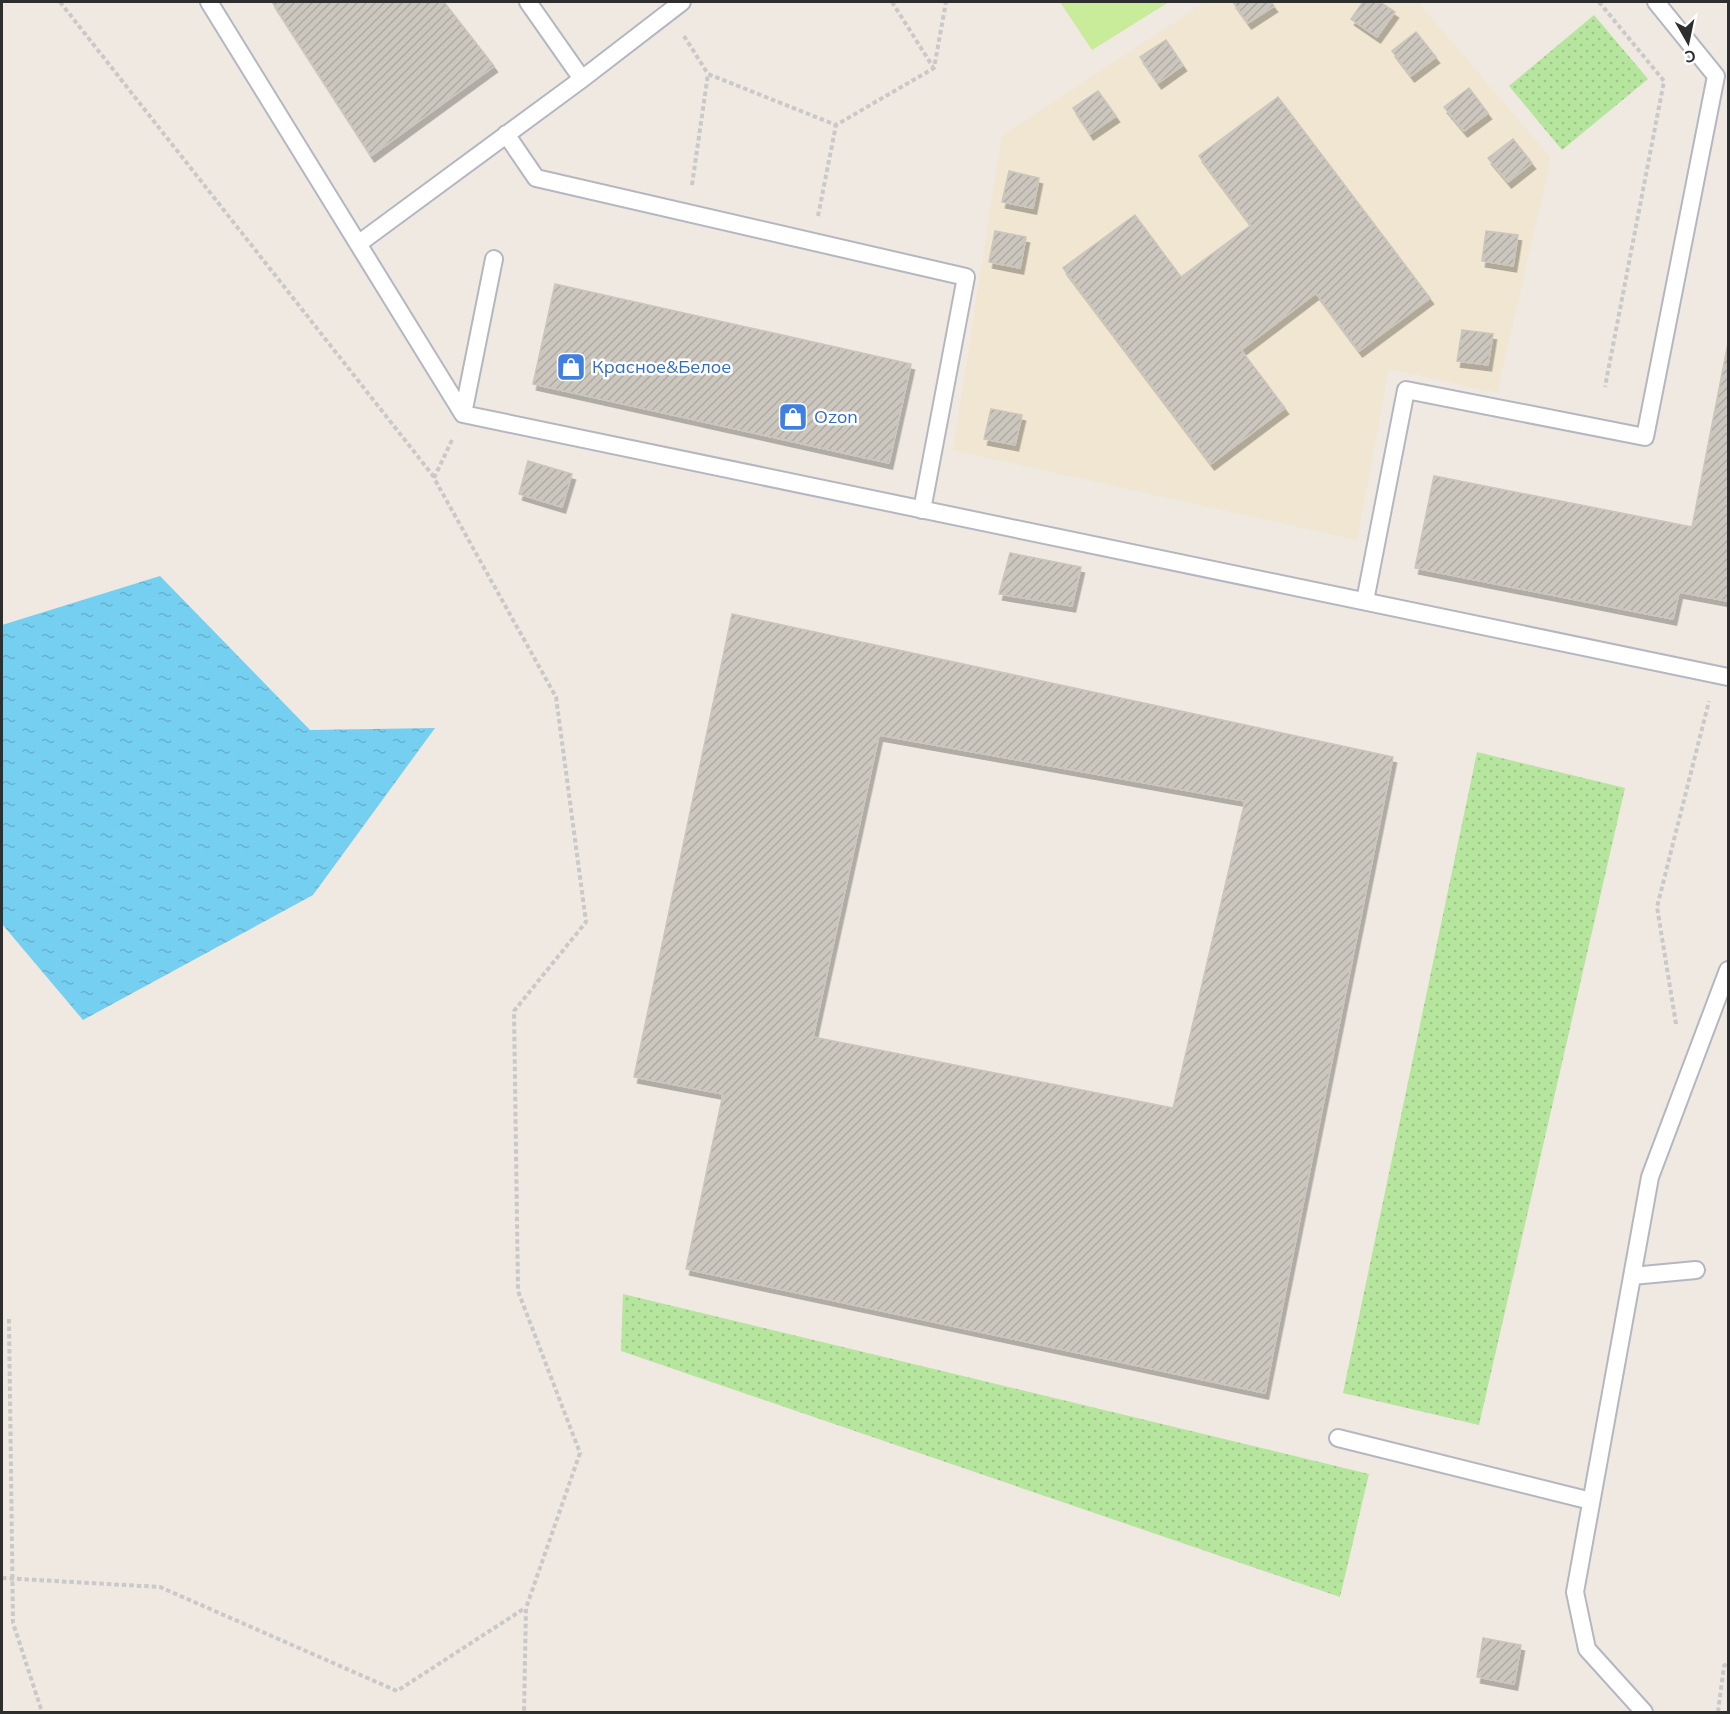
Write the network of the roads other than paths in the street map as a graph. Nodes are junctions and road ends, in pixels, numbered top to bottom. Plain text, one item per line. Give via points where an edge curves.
1 (209, 2) edge
2 (528, 2) edge
3 (682, 2) edge
4 (1656, 2) edge
5 (1722, 74) edge
6 (582, 79) junction
7 (506, 134) junction
8 (358, 244) junction
9 (494, 260) dead end
10 (463, 414) junction
11 (922, 510) junction
12 (1365, 601) junction
13 (1722, 675) edge
14 (1728, 970) edge
15 (1696, 1270) dead end
16 (1632, 1276) junction
17 (1338, 1438) dead end
18 (1591, 1502) junction
19 (1644, 1713) edge

1 - 8 lane
2 - 6 lane
3 - 6 lane
4 - 5 lane
5 - 12 lane via 1645,437 1406,390
6 - 7 lane
7 - 8 lane
7 - 11 lane via 536,178 966,277
8 - 10 lane
9 - 10 lane
10 - 11 lane
11 - 12 lane
12 - 13 lane
14 - 16 lane via 1650,1177
15 - 16 lane
16 - 18 lane
17 - 18 lane
18 - 19 lane via 1575,1592 1587,1649

